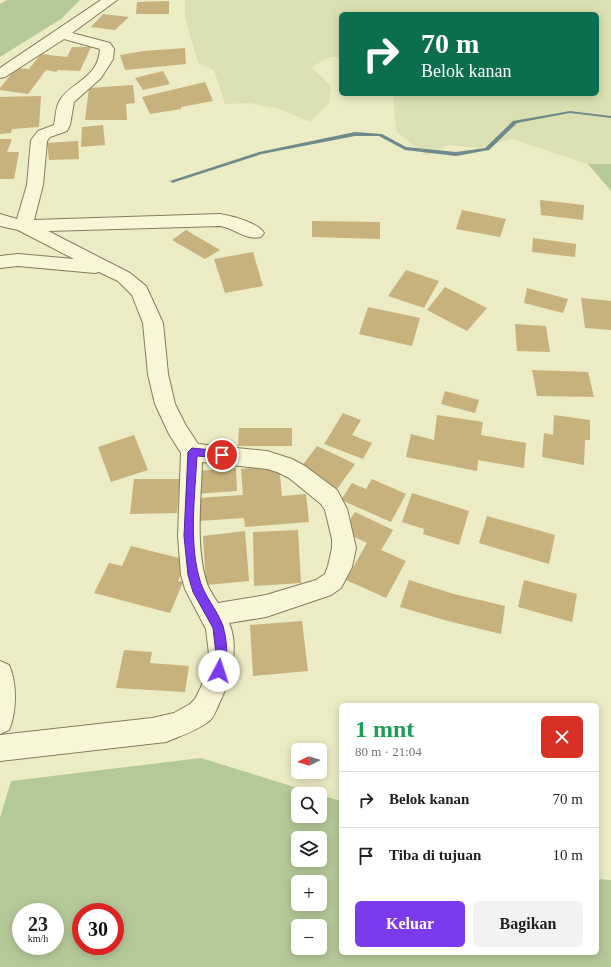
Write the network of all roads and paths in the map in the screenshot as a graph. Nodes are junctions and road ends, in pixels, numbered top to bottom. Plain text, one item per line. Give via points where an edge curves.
1 (110, 0) edge
2 (62, 34) junction
3 (0, 74) edge
4 (0, 220) edge
5 (24, 226) junction
6 (255, 233) dead end
7 (0, 262) edge
8 (106, 268) junction
9 (192, 452) junction
10 (212, 615) junction
11 (0, 673) edge
12 (0, 721) edge
13 (0, 748) edge

1 - 2 street
2 - 3 street
2 - 5 street via 105,46 107,55 90,81 66,103 61,128 44,134 38,140 35,185
4 - 5 street
5 - 6 street via 220,220 232,222
5 - 8 street
7 - 8 street via 18,260
8 - 9 street via 124,277 139,291 148,307 153,323 164,404
9 - 10 street via 189,536 193,575 197,589
9 - 10 street via 267,460 298,472 329,497 336,509 344,539 340,567 333,581 323,588 266,606
10 - 13 street via 218,627 221,654 219,671 214,688 199,713 166,729
11 - 12 street

